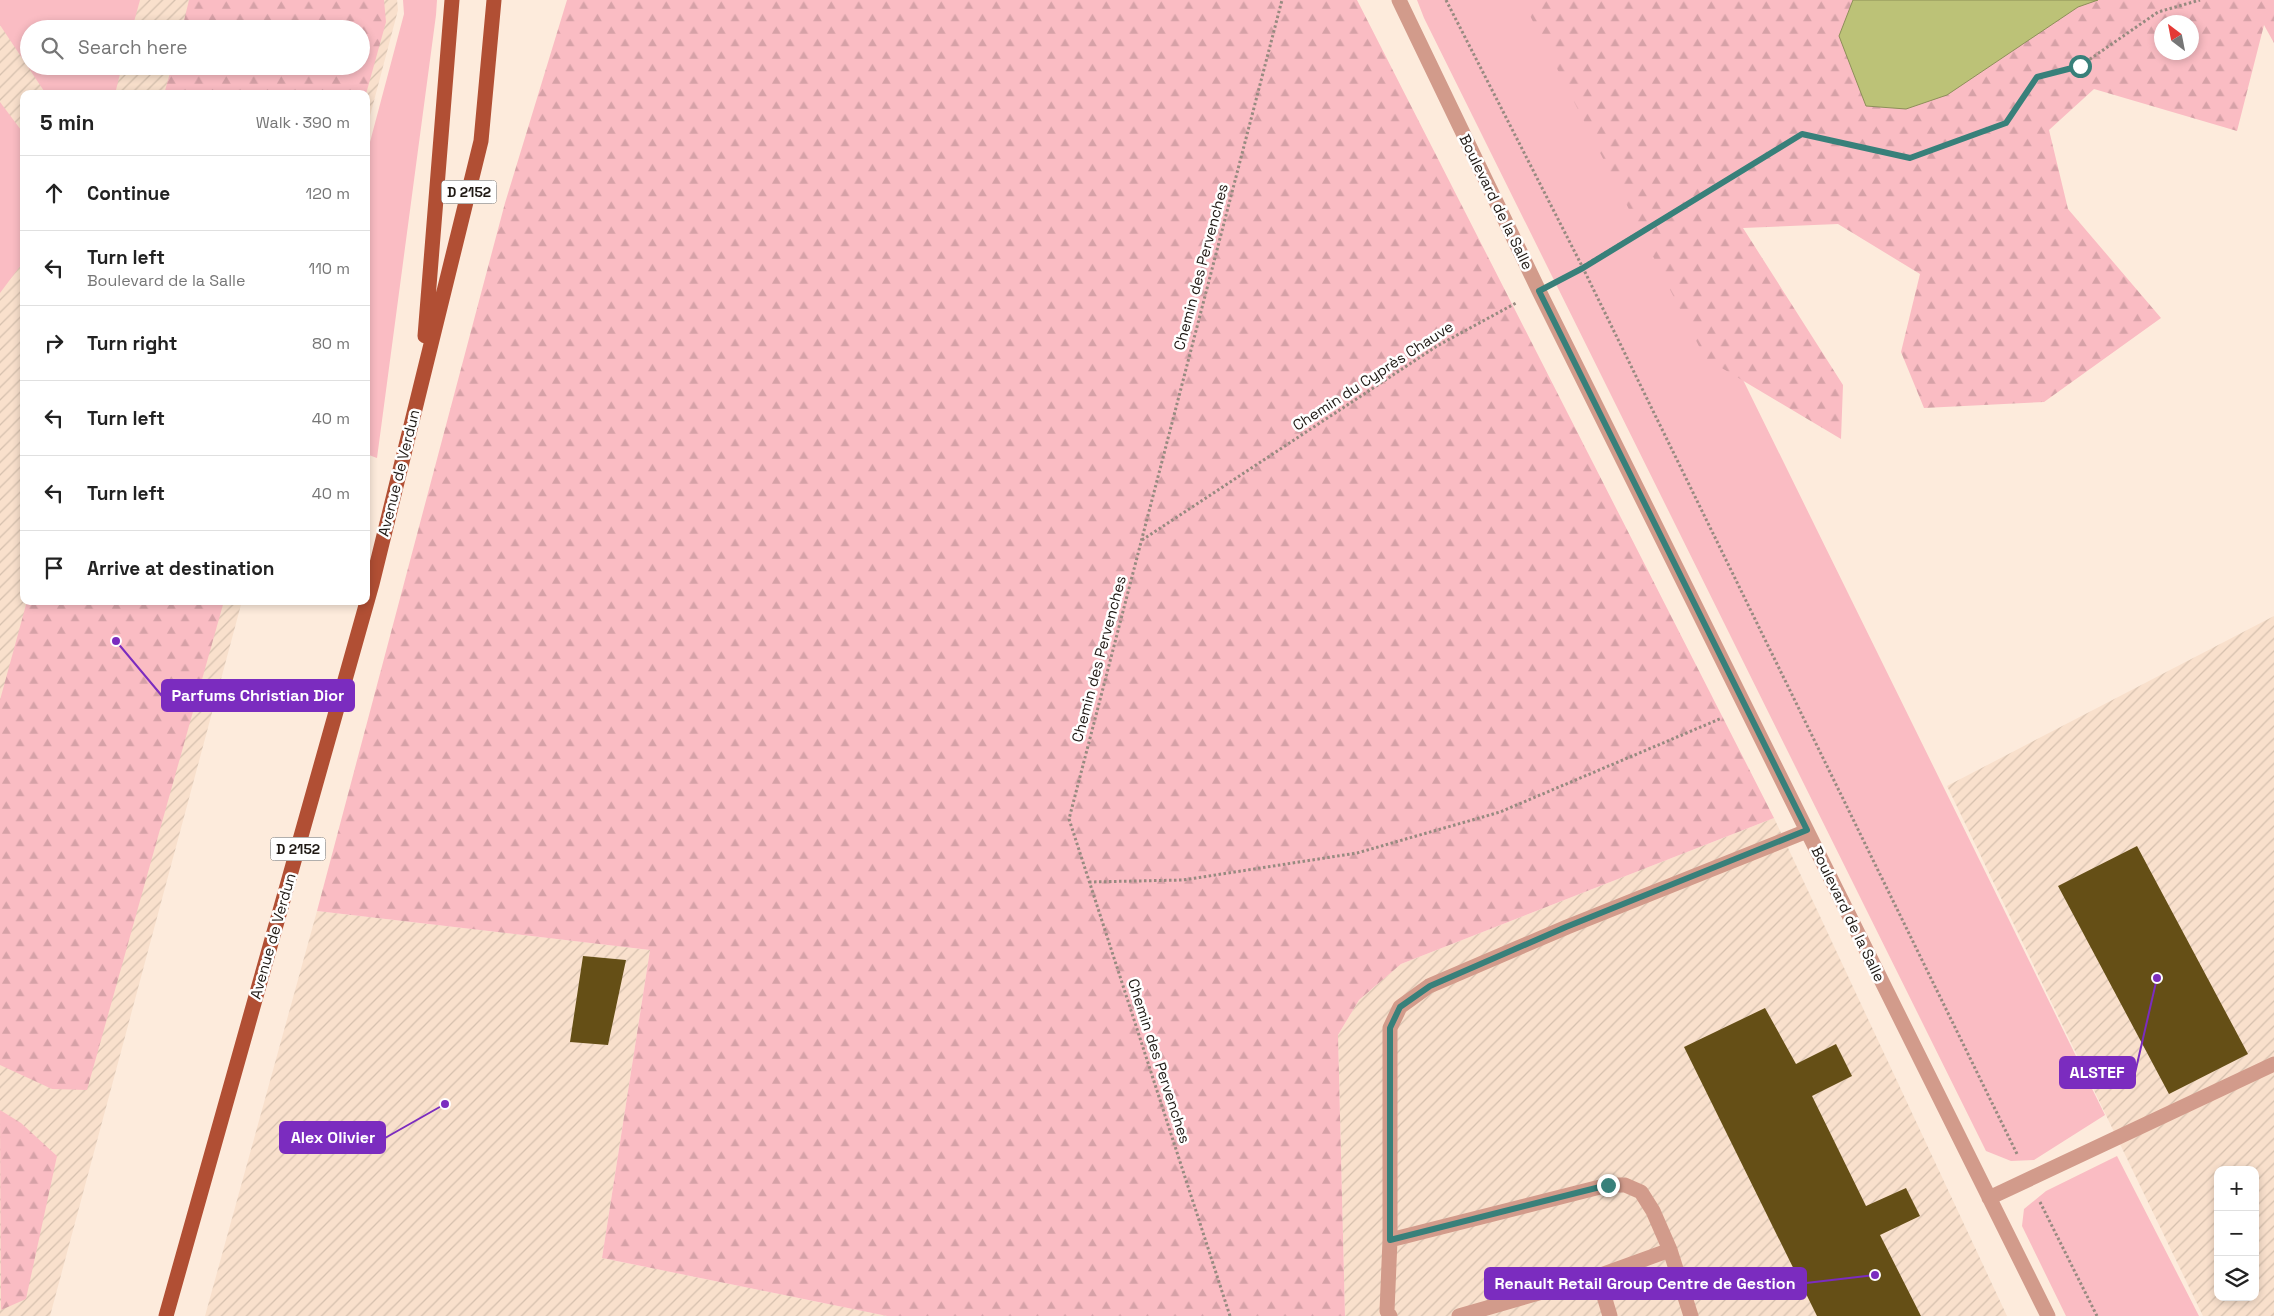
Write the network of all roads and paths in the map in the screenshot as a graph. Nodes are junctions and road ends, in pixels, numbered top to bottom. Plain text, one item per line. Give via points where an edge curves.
1 (452, 0) edge
2 (494, 0) edge
3 (1282, 0) edge
4 (1399, 0) edge
5 (1446, 0) edge
6 (2200, 0) edge
7 (1583, 268) junction
8 (1539, 291) junction
9 (421, 380) junction
10 (1141, 541) junction
11 (370, 591) edge
12 (366, 605) edge
13 (1746, 708) junction
14 (1807, 830) junction
15 (1089, 882) junction
16 (2274, 1064) edge
17 (2029, 1180) junction
18 (1989, 1198) junction
19 (1390, 1240) junction
20 (1670, 1250) junction
21 (1598, 1276) junction
22 (166, 1316) edge
23 (1230, 1316) edge
24 (1390, 1316) edge
25 (1459, 1316) edge
26 (1610, 1316) edge
27 (1691, 1316) edge
28 (2048, 1316) edge
29 (2097, 1316) edge

1 - 9 main road, Avenue de Verdun / D 2152
2 - 9 main road, Avenue de Verdun / D 2152 via 481,141
3 - 10 path, Chemin des Pervenches
4 - 8 street, Boulevard de la Salle
5 - 7 path
6 - 7 path, Chemin du Cyprès Chauve via 2158,12 2080,66 2037,77 2006,123 1910,158 1802,134
7 - 8 path, Chemin du Cyprès Chauve
7 - 17 path
8 - 10 path, Chemin du Cyprès Chauve via 1437,346
8 - 13 street, Boulevard de la Salle
9 - 11 main road, Avenue de Verdun / D 2152
10 - 15 path, Chemin des Pervenches via 1069,819
12 - 22 main road, Avenue de Verdun / D 2152
13 - 14 street, Boulevard de la Salle
13 - 15 path via 1500,812 1357,853 1183,880
14 - 18 street, Boulevard de la Salle
14 - 19 street via 1566,927 1430,986 1400,1007 1390,1028
15 - 23 path, Chemin des Pervenches
16 - 17 street
17 - 18 street
17 - 29 path
18 - 28 street, Boulevard de la Salle
19 - 20 street via 1608,1185 1625,1185 1641,1192
19 - 24 street via 1387,1311
20 - 21 street
20 - 27 street
21 - 25 street
21 - 26 street

